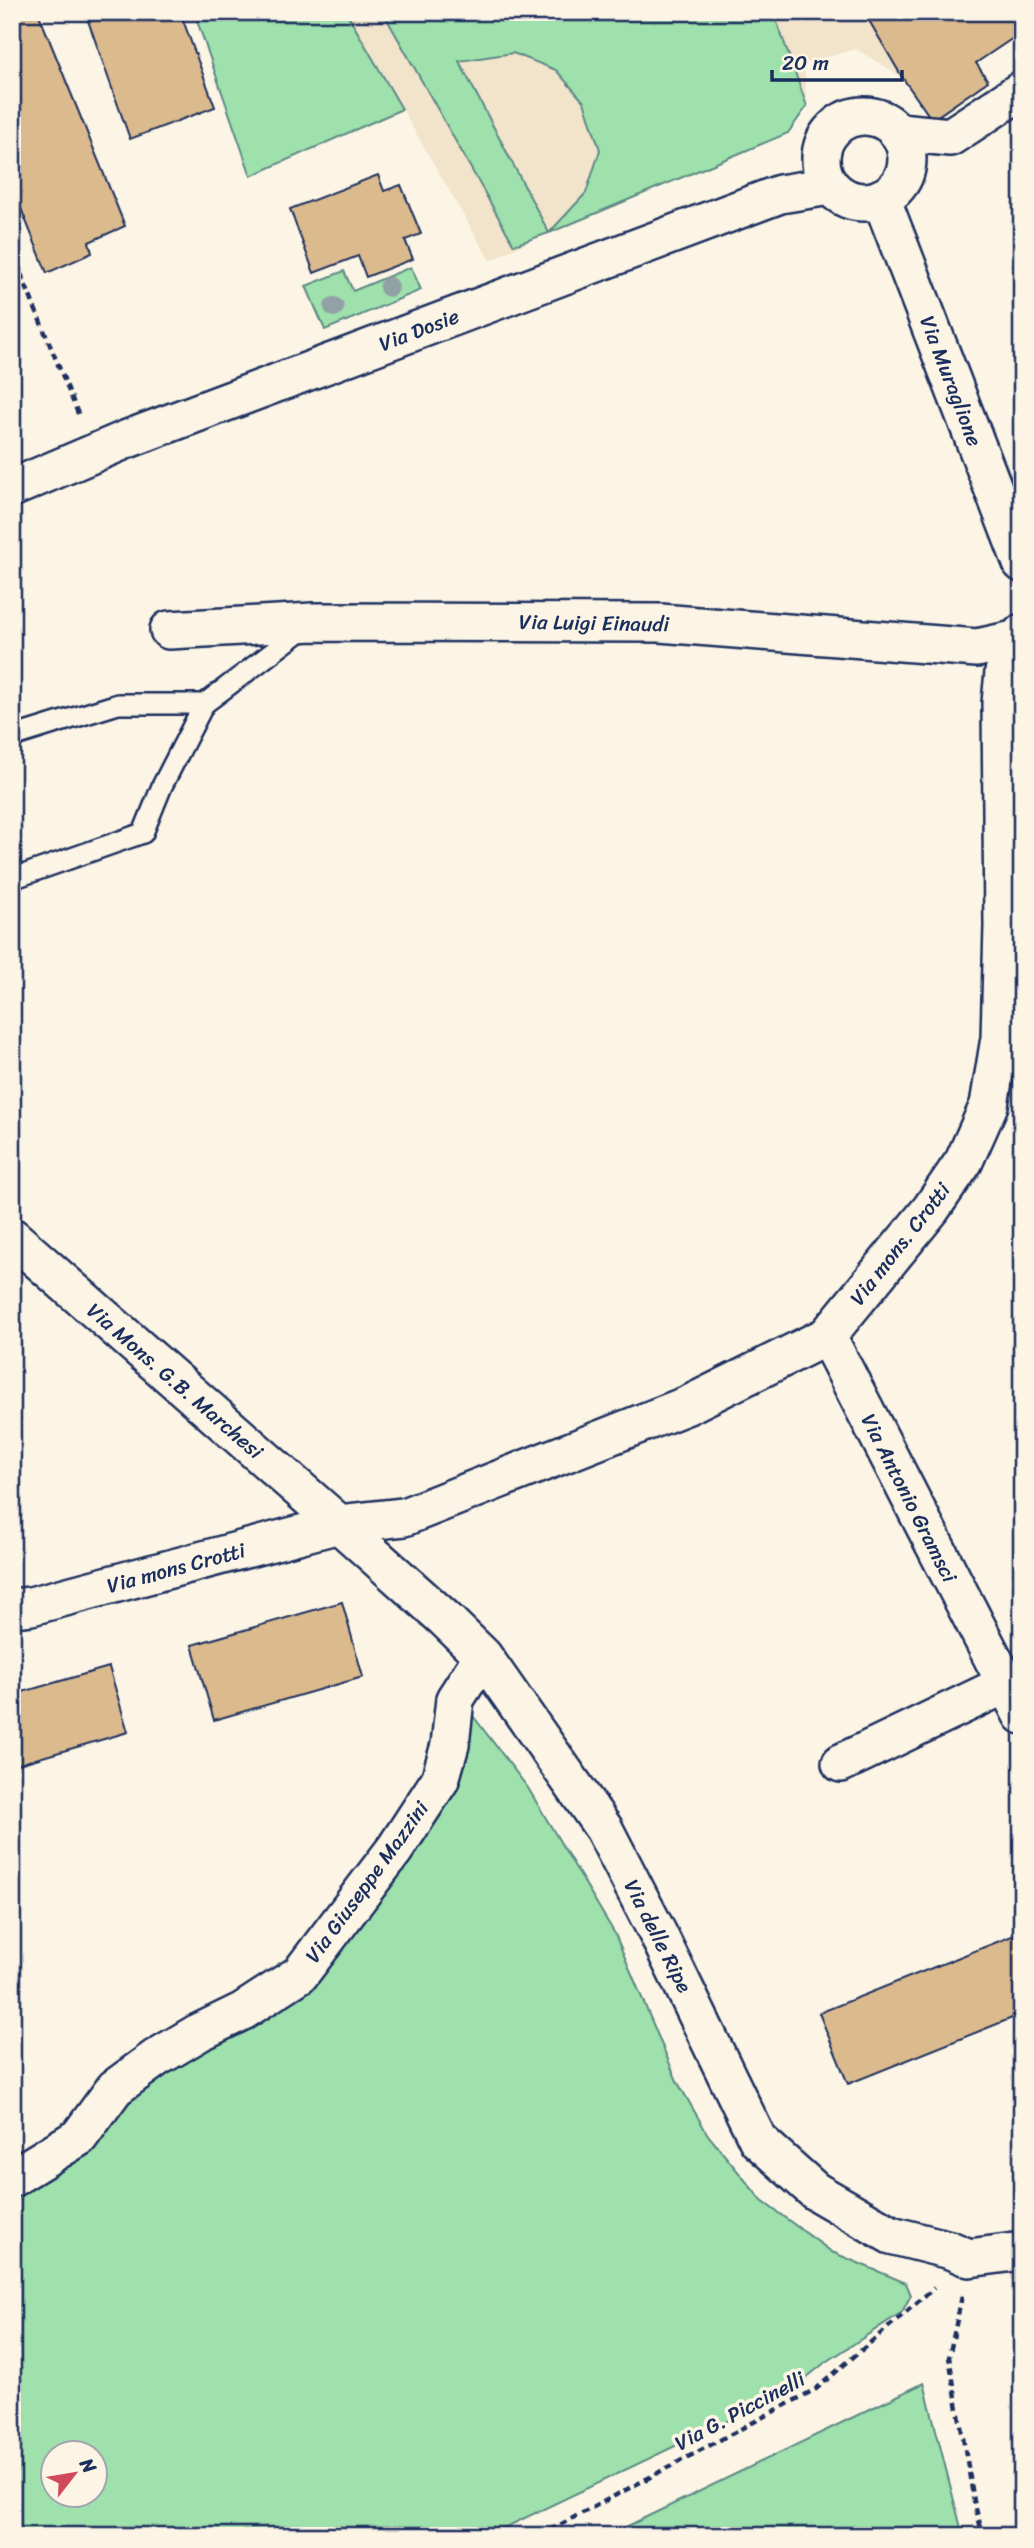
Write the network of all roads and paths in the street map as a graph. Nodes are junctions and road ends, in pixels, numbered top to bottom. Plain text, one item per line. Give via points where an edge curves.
1 (1022, 90) edge
2 (899, 132) junction
3 (830, 186) junction
4 (881, 198) junction
5 (12, 252) edge
6 (95, 454) junction
7 (12, 488) edge
8 (1022, 563) edge
9 (313, 622) junction
10 (169, 631) dead end
11 (1020, 636) edge
12 (204, 704) junction
13 (12, 737) edge
14 (12, 879) edge
15 (12, 1237) edge
16 (827, 1336) junction
17 (339, 1524) junction
18 (12, 1608) edge
19 (483, 1656) junction
20 (1010, 1676) edge
21 (841, 1763) dead end
22 (12, 2178) edge
23 (1022, 2251) edge
24 (970, 2258) junction
25 (539, 2536) edge
26 (983, 2536) edge

1 - 2 street via 950,137
2 - 3 street via 888,122 866,116 844,120 824,142 822,173
2 - 4 street via 907,146 906,174 891,194
3 - 4 street via 850,201 870,203
3 - 6 street, Via Dosie via 780,194
4 - 8 street, Via Muraglione
5 - 6 path
6 - 7 street, Via Dosie
9 - 10 street, Via Luigi Einaudi
9 - 11 street, Via Luigi Einaudi via 660,622 976,648
9 - 12 lane
11 - 16 street, Via mons. Crotti via 1004,672 1000,1038 989,1105 964,1161 931,1209
12 - 13 lane via 118,704
12 - 14 lane via 143,833
15 - 17 street, Via Mons. G.B. Marchesi
16 - 17 street, Via mons. Crotti via 688,1405 404,1517
16 - 20 street, Via Antonio Gramsci
17 - 18 street, Via mons Crotti
17 - 19 street, Via delle Ripe
19 - 22 street, Via Giuseppe Mazzini via 455,1699 440,1780 395,1849 300,1974 156,2058 115,2088 79,2137
19 - 24 street, Via delle Ripe via 604,1829 758,2140 816,2190 891,2235
20 - 21 street, Via Antonio Gramsci
23 - 24 street, Via delle Ripe
24 - 25 path, Via G. Piccinelli via 816,2389
24 - 26 path via 949,2357

